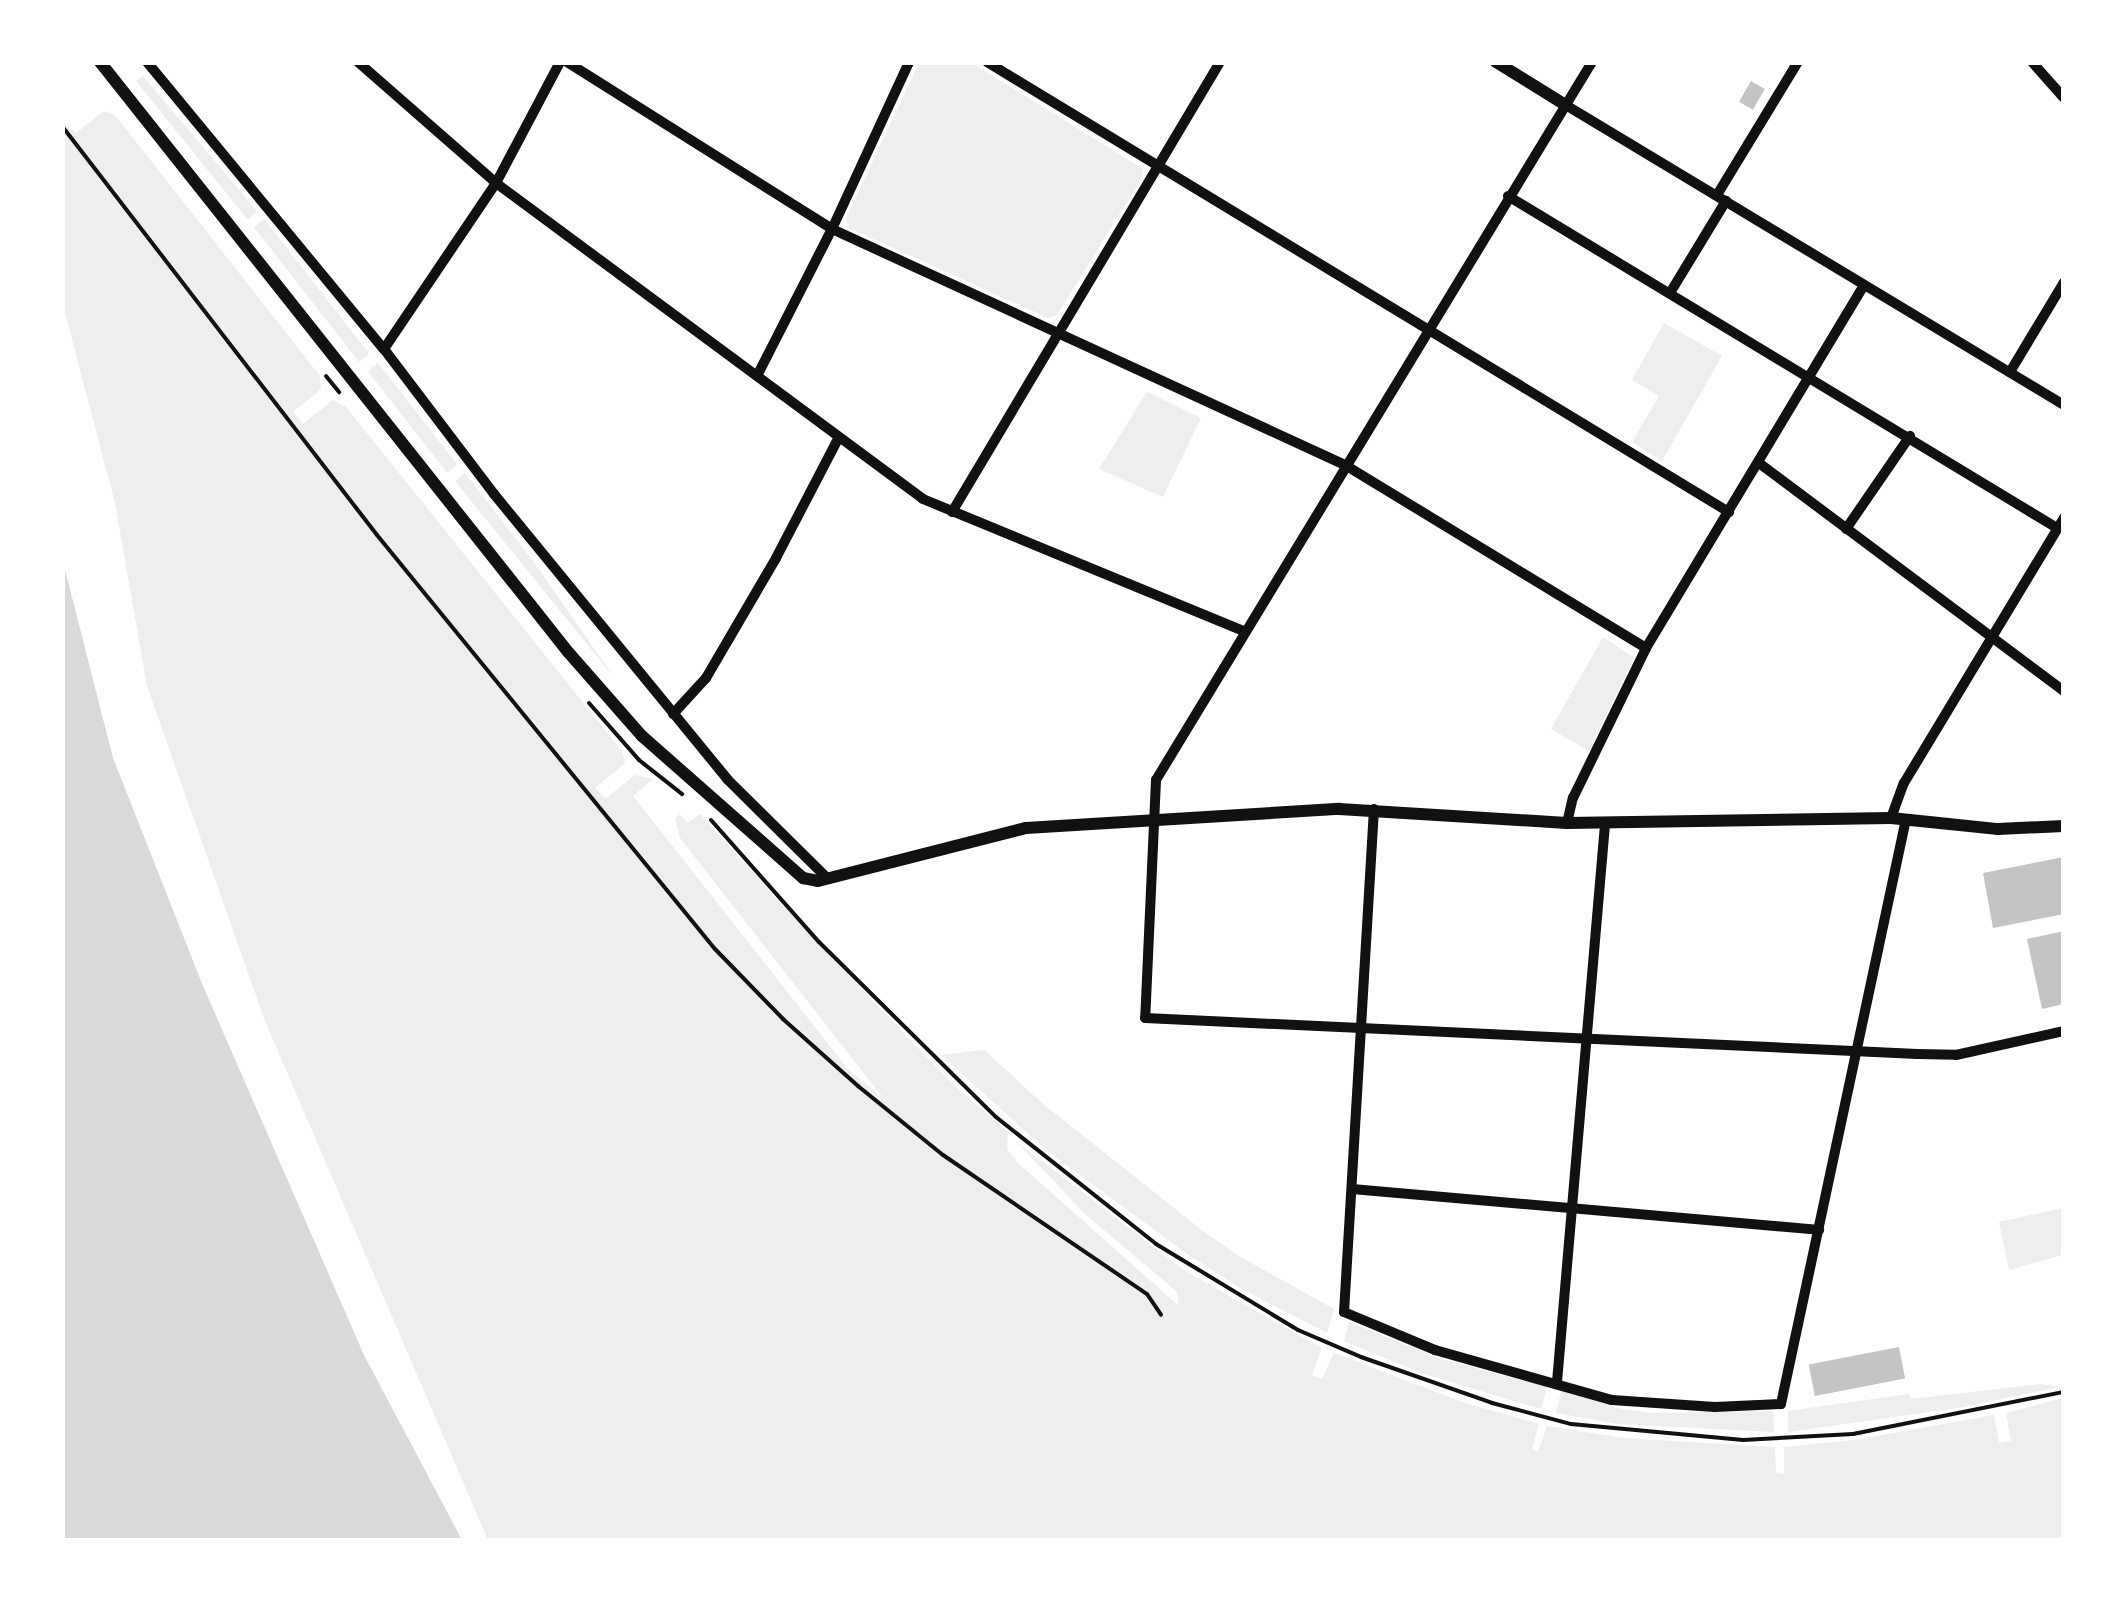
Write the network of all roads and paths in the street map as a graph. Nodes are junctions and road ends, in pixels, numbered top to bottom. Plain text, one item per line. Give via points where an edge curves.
1 (358, 62) edge
2 (563, 62) edge
3 (909, 62) edge
4 (987, 62) edge
5 (1220, 62) edge
6 (1496, 62) edge
7 (1592, 62) edge
8 (1798, 62) edge
9 (2032, 62) edge
10 (102, 63) edge
11 (153, 65) edge
12 (2064, 98) edge
13 (1564, 104) junction
14 (62, 126) edge
15 (1158, 164) junction
16 (496, 183) junction
17 (1508, 196) junction
18 (1721, 198) junction
19 (832, 229) junction
20 (2064, 282) edge
21 (1864, 285) junction
22 (1670, 293) junction
23 (1427, 330) junction
24 (1057, 332) junction
25 (384, 349) junction
26 (2010, 372) junction
27 (758, 374) junction
28 (1810, 377) junction
29 (2064, 405) edge
30 (838, 436) junction
31 (1910, 436) junction
32 (1759, 463) junction
33 (1345, 464) junction
34 (952, 512) junction
35 (1729, 512) junction
36 (2060, 523) edge
37 (1846, 528) junction
38 (1244, 631) junction
39 (1990, 640) junction
40 (1646, 648) junction
41 (2064, 692) edge
42 (672, 714) junction
43 (664, 781) dead end
44 (686, 798) dead end
45 (1374, 808) junction
46 (709, 818) dead end
47 (1891, 818) junction
48 (1906, 819) junction
49 (1152, 820) junction
50 (1567, 823) junction
51 (1605, 824) junction
52 (2064, 826) edge
53 (828, 879) junction
54 (1360, 1028) junction
55 (2064, 1031) edge
56 (1587, 1040) junction
57 (1856, 1048) junction
58 (1352, 1189) junction
59 (1573, 1209) junction
60 (1819, 1230) junction
61 (1161, 1315) dead end
62 (1557, 1382) junction
63 (2064, 1392) edge

1 - 16 street
2 - 16 street
2 - 19 street
3 - 19 street
4 - 15 street
5 - 15 street
6 - 13 street
7 - 13 street
8 - 18 street
9 - 12 street
10 - 53 street via 642,736 803,878
11 - 25 street
13 - 17 street
13 - 18 street
14 - 61 path via 377,534 715,949 782,1019 942,1155 1146,1294
15 - 23 street
15 - 24 street
16 - 25 street
16 - 27 street
17 - 22 street
17 - 23 street
18 - 21 street
18 - 22 street
19 - 24 street
19 - 27 street
20 - 26 street
21 - 26 street
21 - 28 street
22 - 28 street
23 - 33 street
23 - 35 street
24 - 33 street
24 - 34 street
25 - 42 street
26 - 29 street
27 - 30 street
28 - 31 street
28 - 32 street
30 - 34 street via 923,499
30 - 42 street via 706,678
31 - 36 street
31 - 37 street
32 - 35 street
32 - 37 street
33 - 38 street
33 - 40 street
34 - 38 street
35 - 40 street
36 - 39 street
37 - 39 street
38 - 49 street via 1156,780
39 - 41 street
39 - 47 street via 1894,802
40 - 50 street
42 - 53 street via 768,824
43 - 44 path
45 - 49 street
45 - 50 street
45 - 54 street
46 - 63 path via 819,942 996,1118 1156,1244 1251,1304 1346,1350 1426,1382 1570,1424 1743,1440 1853,1434
47 - 48 street
47 - 51 street
48 - 52 street
48 - 57 street
49 - 53 street via 1026,828
49 - 54 street via 1145,1018
50 - 51 street
51 - 56 street
54 - 56 street
54 - 58 street
55 - 57 street via 1956,1054
56 - 57 street
56 - 59 street
57 - 60 street
58 - 59 street
58 - 62 street via 1344,1312 1435,1350
59 - 60 street
59 - 62 street
60 - 62 street via 1781,1404 1634,1403

